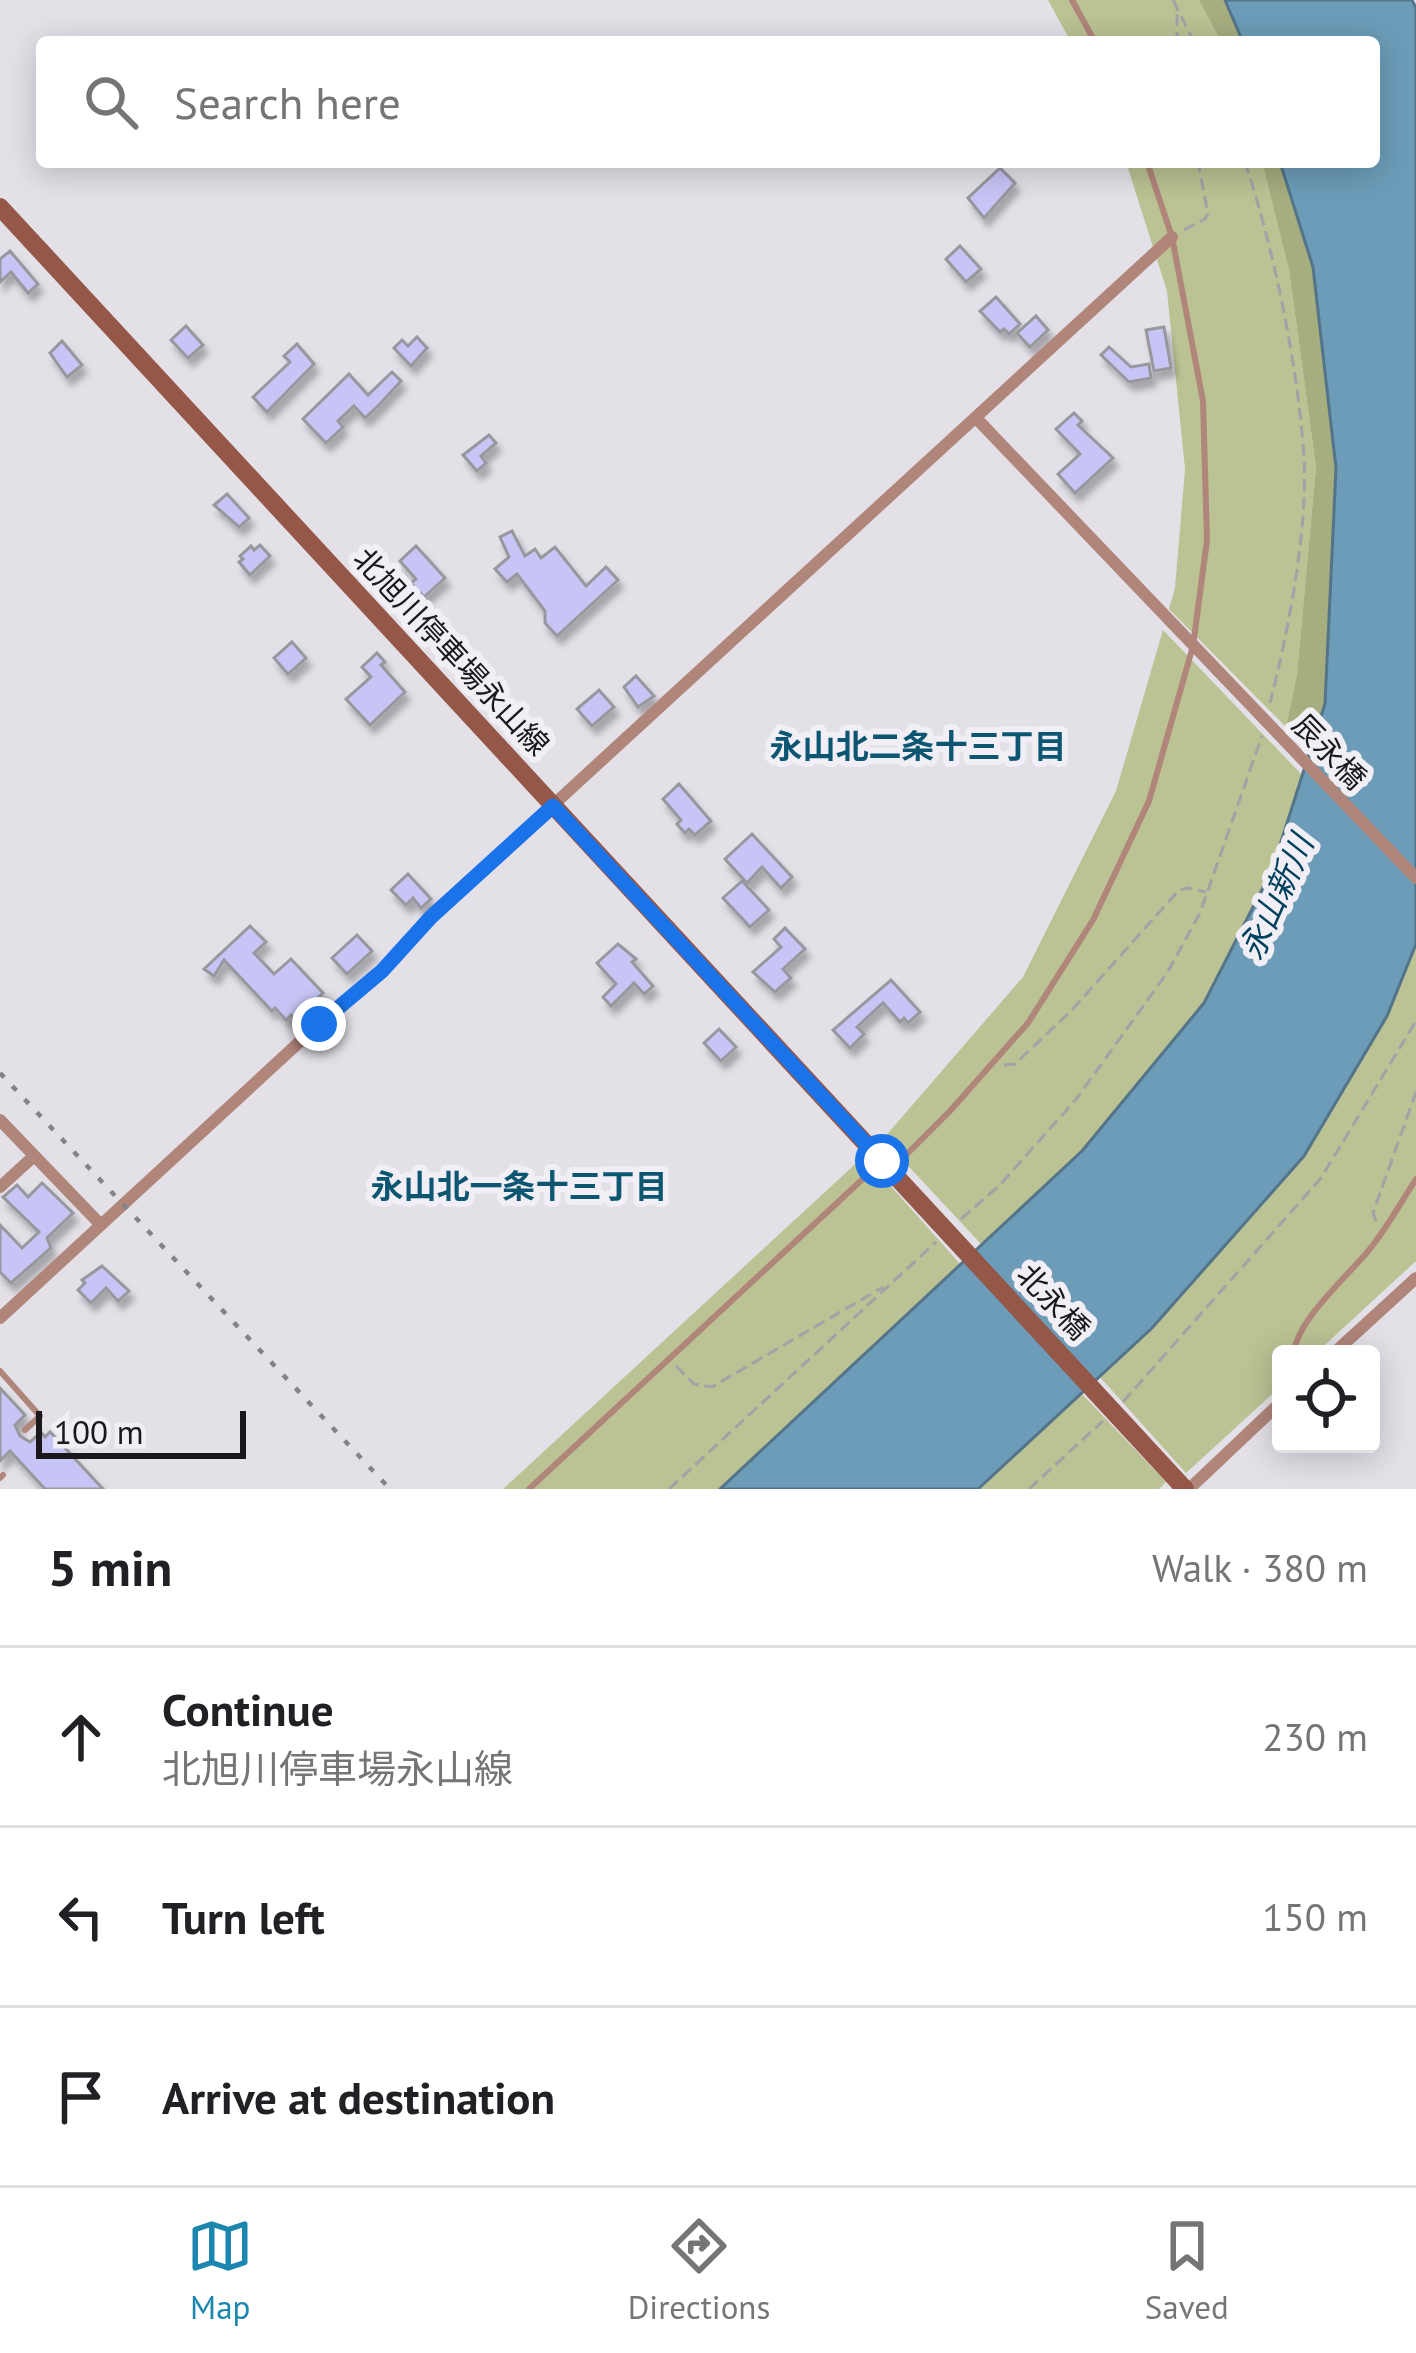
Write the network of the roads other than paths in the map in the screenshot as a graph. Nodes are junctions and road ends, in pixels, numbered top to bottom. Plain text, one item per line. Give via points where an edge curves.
1 (1072, 0) edge
2 (1092, 36) edge
3 (1149, 168) edge
4 (0, 208) edge
5 (1172, 237) junction
6 (977, 419) junction
7 (1193, 646) junction
8 (553, 806) junction
9 (1416, 878) edge
10 (0, 1120) edge
11 (34, 1156) junction
12 (886, 1166) junction
13 (1416, 1179) edge
14 (0, 1187) edge
15 (908, 1189) joint
16 (100, 1224) junction
17 (1416, 1278) edge
18 (0, 1318) edge
19 (1295, 1345) edge
20 (1343, 1345) edge
21 (0, 1372) edge
22 (1272, 1410) edge
23 (25, 1430) dead end
24 (1182, 1487) edge
25 (529, 1489) edge

1 - 2 lane
3 - 5 lane
4 - 8 main road, 北旭川停車場永山線
5 - 6 street
5 - 7 lane via 1203,401 1207,540
6 - 7 street, 辰永橋
6 - 8 street
7 - 9 street, 辰永橋
7 - 12 lane via 1148,801 1093,920 1028,1023
8 - 12 main road, 北旭川停車場永山線
8 - 16 street
10 - 11 street
11 - 14 street
11 - 16 street
12 - 15 main road, 北旭川停車場永山線
12 - 25 lane
13 - 19 lane
15 - 24 main road, 北永橋
16 - 18 street
17 - 20 street
21 - 23 lane via 40,1416
22 - 24 street

